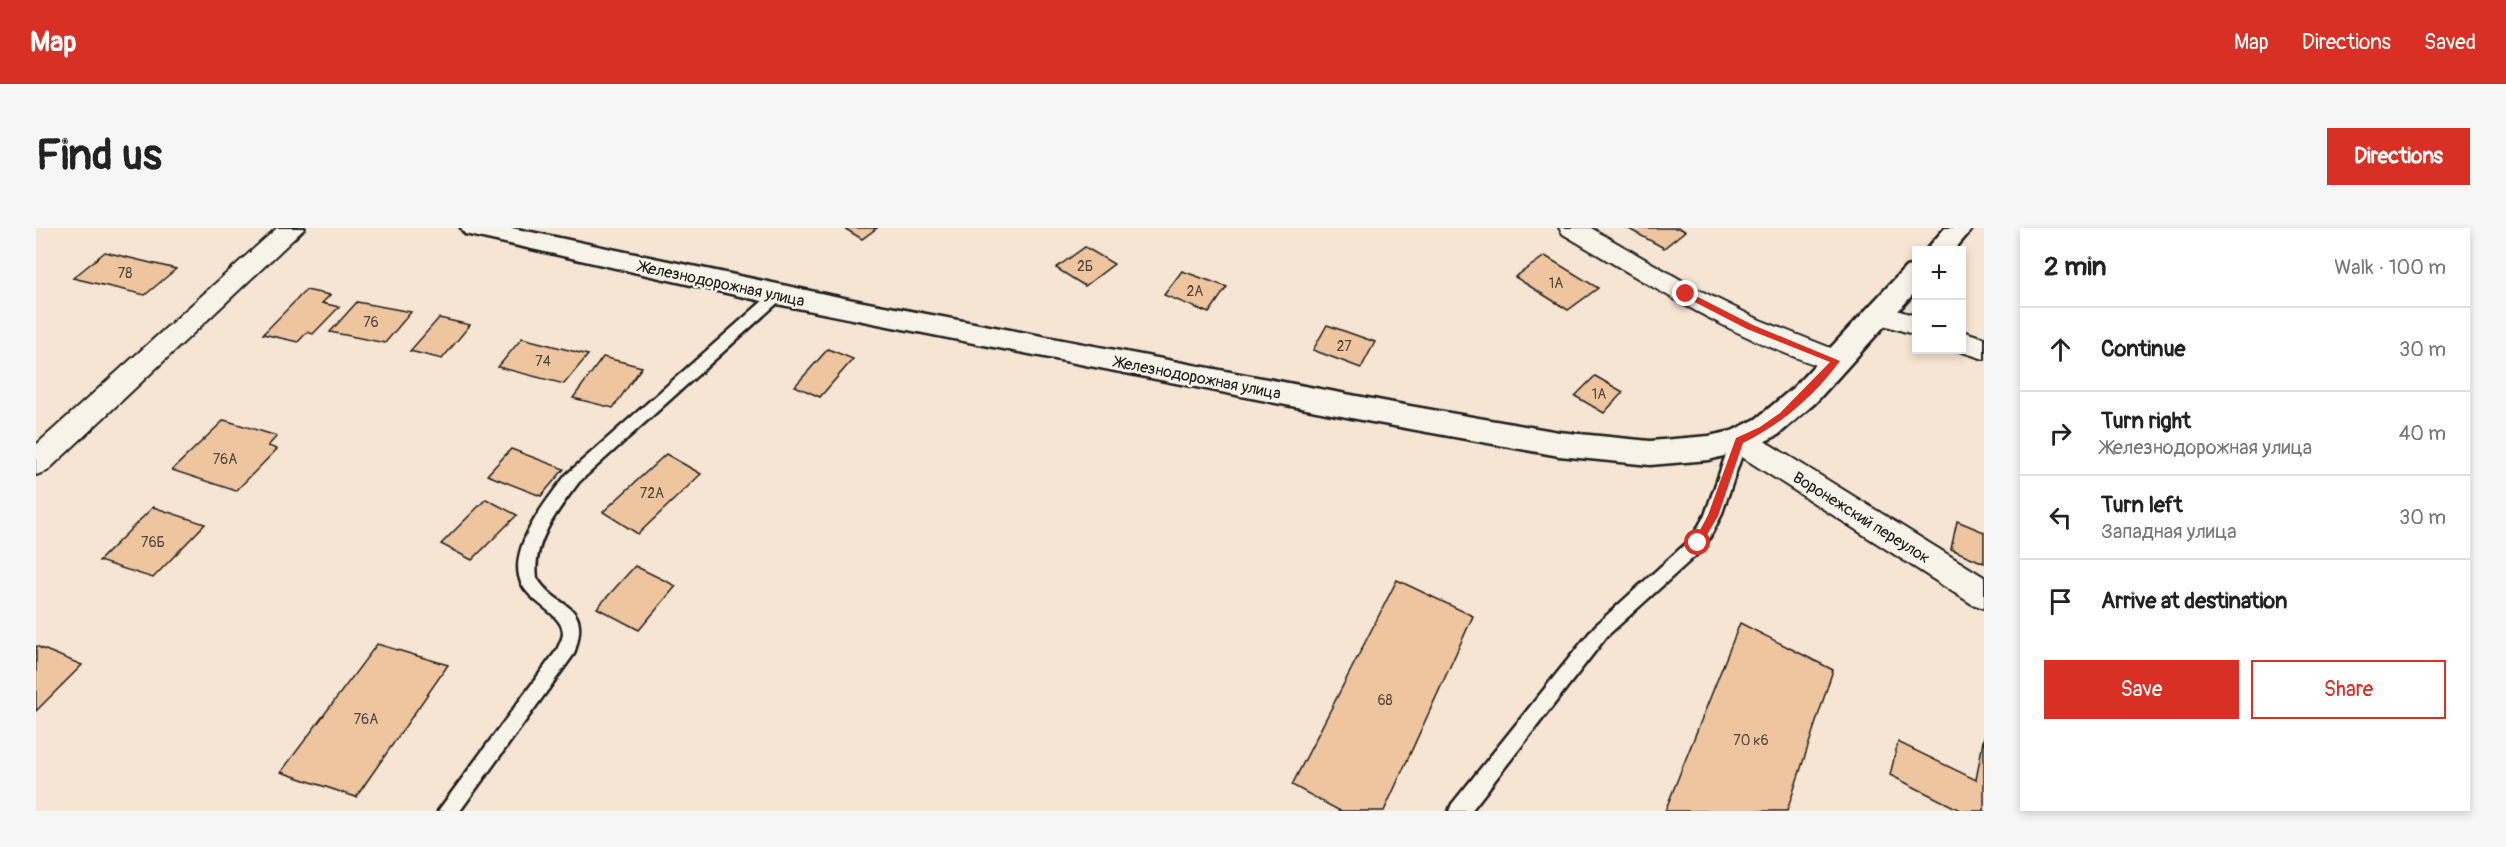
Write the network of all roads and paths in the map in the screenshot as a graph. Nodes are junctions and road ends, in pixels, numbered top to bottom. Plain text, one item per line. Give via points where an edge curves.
1 (292, 228) edge
2 (474, 228) edge
3 (1572, 228) edge
4 (1960, 228) edge
5 (1943, 246) edge
6 (1912, 279) edge
7 (778, 295) junction
8 (1880, 314) junction
9 (1912, 324) edge
10 (1966, 342) edge
11 (1984, 349) edge
12 (1836, 361) junction
13 (1739, 440) junction
14 (36, 463) edge
15 (1984, 594) edge
16 (448, 811) edge
17 (1459, 811) edge

1 - 14 street
2 - 7 main road, Железнодорожная улица
3 - 12 street via 1750,327
4 - 5 main road
6 - 8 main road, Железнодорожная улица
7 - 13 main road, Железнодорожная улица via 1571,446 1655,452 1701,450
7 - 16 lane via 573,478 548,510 528,556 528,578 536,591 568,616 572,633 564,654
8 - 9 street
8 - 12 main road, Железнодорожная улица
10 - 11 street
12 - 13 main road, Железнодорожная улица via 1784,415
13 - 15 street, Воронежский переулок
13 - 17 lane via 1713,516 1698,543 1601,631

